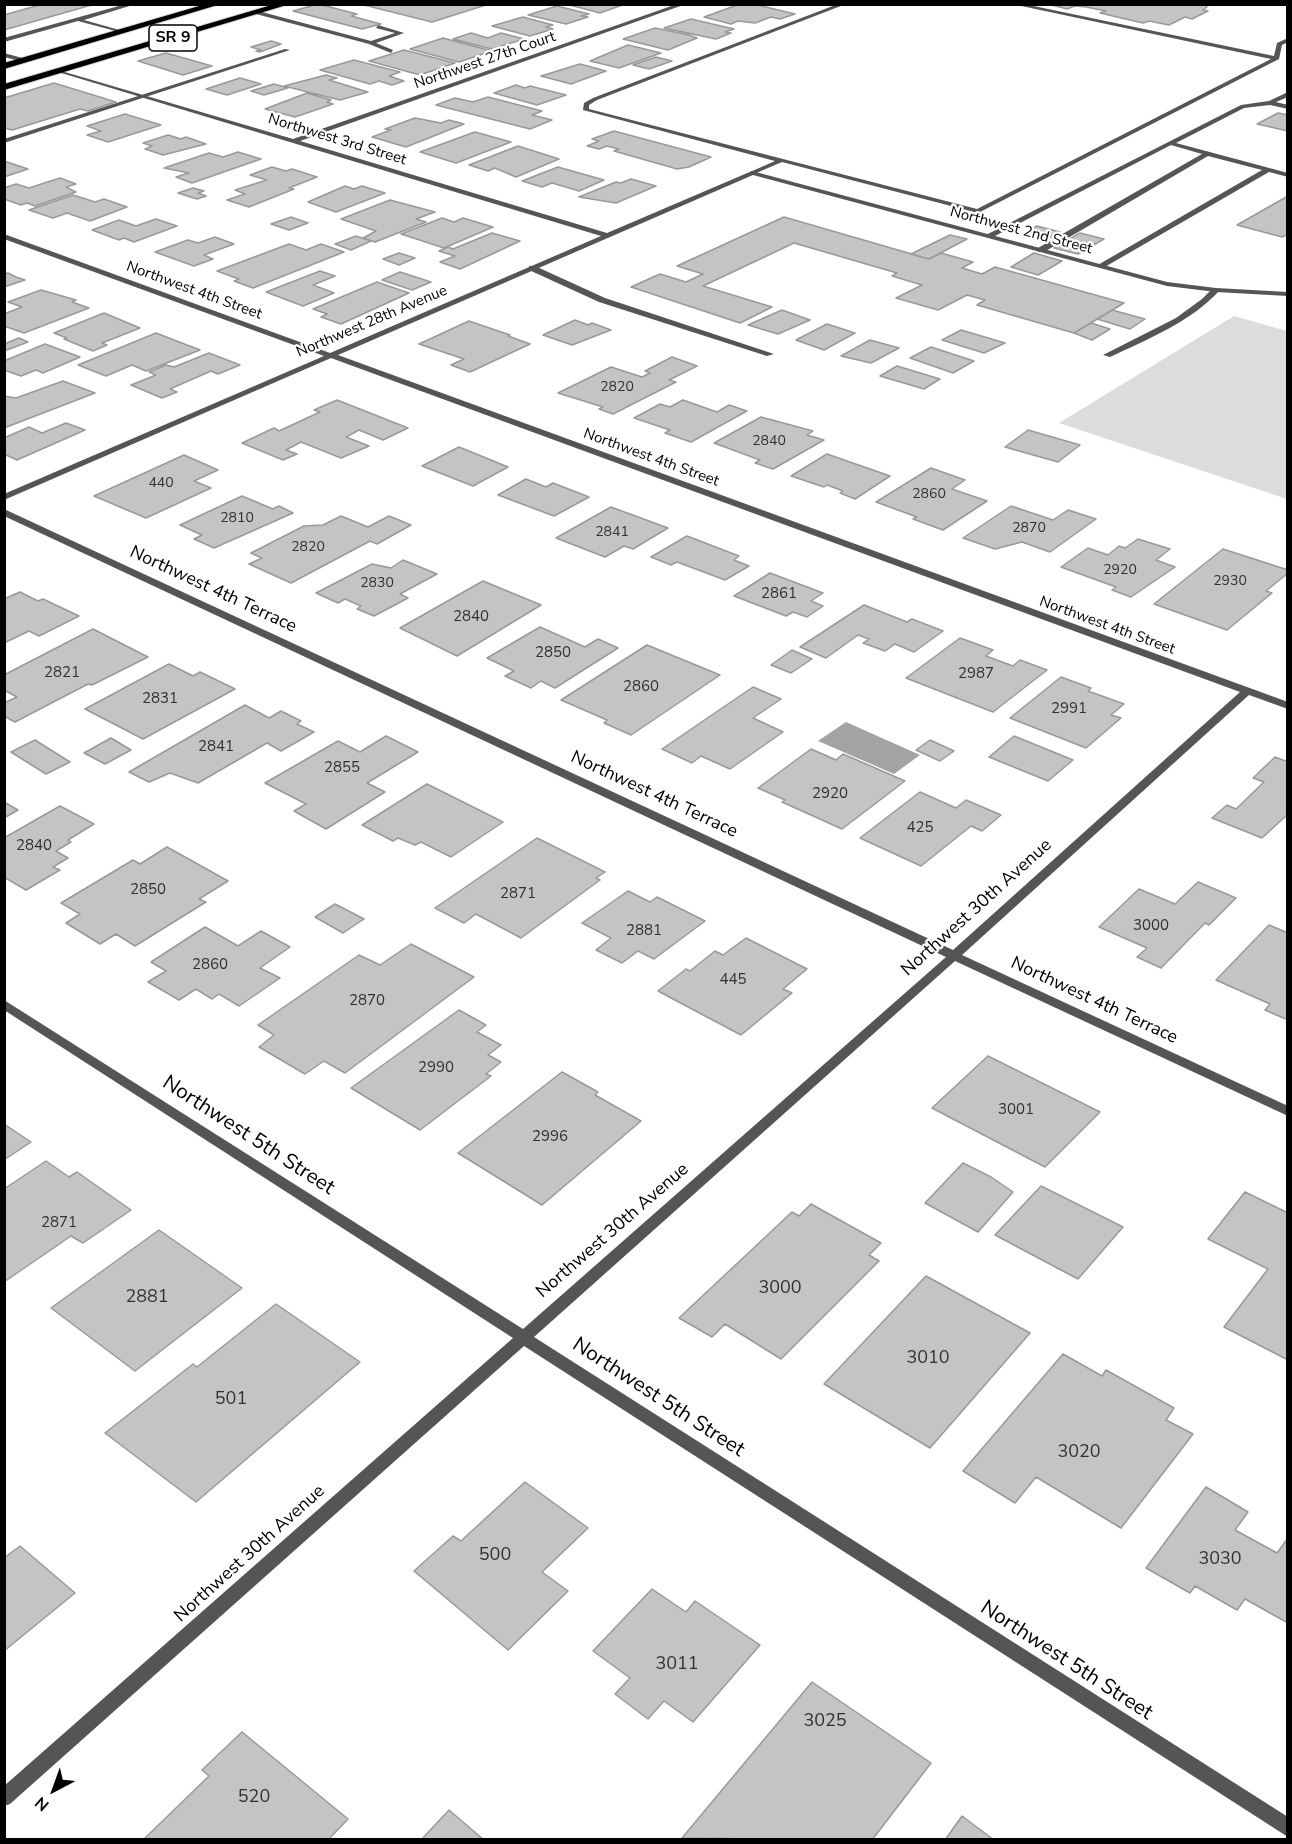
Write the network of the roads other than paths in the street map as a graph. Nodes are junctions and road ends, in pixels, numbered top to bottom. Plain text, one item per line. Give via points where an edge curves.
1 (134, 4) edge
2 (217, 4) edge
3 (286, 4) edge
4 (684, 4) edge
5 (844, 4) edge
6 (1014, 4) edge
7 (189, 12) junction
8 (258, 13) junction
9 (78, 20) junction
10 (378, 27) dead end
11 (121, 32) junction
12 (4, 40) edge
13 (1287, 40) edge
14 (371, 43) junction
15 (287, 50) dead end
16 (391, 51) dead end
17 (4, 55) edge
18 (1277, 58) junction
19 (24, 60) junction
20 (4, 66) edge
21 (60, 71) junction
22 (4, 78) edge
23 (4, 87) edge
24 (1287, 94) edge
25 (146, 97) junction
26 (1270, 103) junction
27 (1287, 107) edge
28 (4, 141) edge
29 (294, 141) junction
30 (1169, 143) junction
31 (1206, 154) junction
32 (782, 160) junction
33 (1267, 170) junction
34 (752, 173) junction
35 (1287, 175) edge
36 (606, 235) junction
37 (4, 236) edge
38 (988, 236) junction
39 (1041, 250) junction
40 (1100, 266) junction
41 (532, 268) junction
42 (1216, 290) junction
43 (1287, 294) edge
44 (330, 354) junction
45 (770, 354) dead end
46 (1107, 356) dead end
47 (4, 497) edge
48 (4, 512) edge
49 (1247, 691) junction
50 (1287, 706) edge
51 (954, 956) junction
52 (4, 1004) edge
53 (1287, 1112) edge
54 (523, 1337) junction
55 (4, 1798) edge
56 (1287, 1828) edge

1 - 9 street
2 - 7 highway, SR 9
3 - 8 highway, SR 9
4 - 29 street, Northwest 27th Court
5 - 32 street via 586,104 586,110
6 - 18 street
7 - 11 highway, SR 9
7 - 21 highway via 190,17 182,21 66,58
8 - 14 street
8 - 21 highway, SR 9
9 - 11 street
9 - 12 street
10 - 14 street via 401,33
11 - 19 highway, SR 9
13 - 18 street via 1279,44
14 - 16 street
15 - 25 street
17 - 19 street
18 - 32 street via 978,211
19 - 20 highway, SR 9
19 - 22 highway via 28,65
21 - 23 highway, SR 9
21 - 25 street, Northwest 3rd Street
24 - 26 street
25 - 28 street
25 - 29 street, Northwest 3rd Street
26 - 27 street
26 - 30 street via 1243,106
29 - 36 street, Northwest 3rd Street
30 - 31 street
30 - 38 street
31 - 33 street
31 - 39 street
32 - 34 street, Northwest 28th Avenue
33 - 35 street
33 - 40 street
34 - 36 street, Northwest 28th Avenue
34 - 38 street, Northwest 2nd Street
36 - 41 street, Northwest 28th Avenue
37 - 44 street, Northwest 4th Street
38 - 39 street, Northwest 2nd Street
39 - 40 street, Northwest 2nd Street
40 - 42 street, Northwest 2nd Street via 1167,284
41 - 44 street, Northwest 28th Avenue
41 - 45 street via 602,300
42 - 43 street, Northwest 2nd Street
42 - 46 street via 1203,304 1169,325
44 - 47 street, Northwest 28th Avenue
44 - 49 street, Northwest 4th Street
48 - 51 street, Northwest 4th Terrace
49 - 50 street, Northwest 4th Street
49 - 51 street, Northwest 30th Avenue
51 - 53 street, Northwest 4th Terrace
51 - 54 street, Northwest 30th Avenue
52 - 54 street, Northwest 5th Street
54 - 55 street, Northwest 30th Avenue
54 - 56 street, Northwest 5th Street

